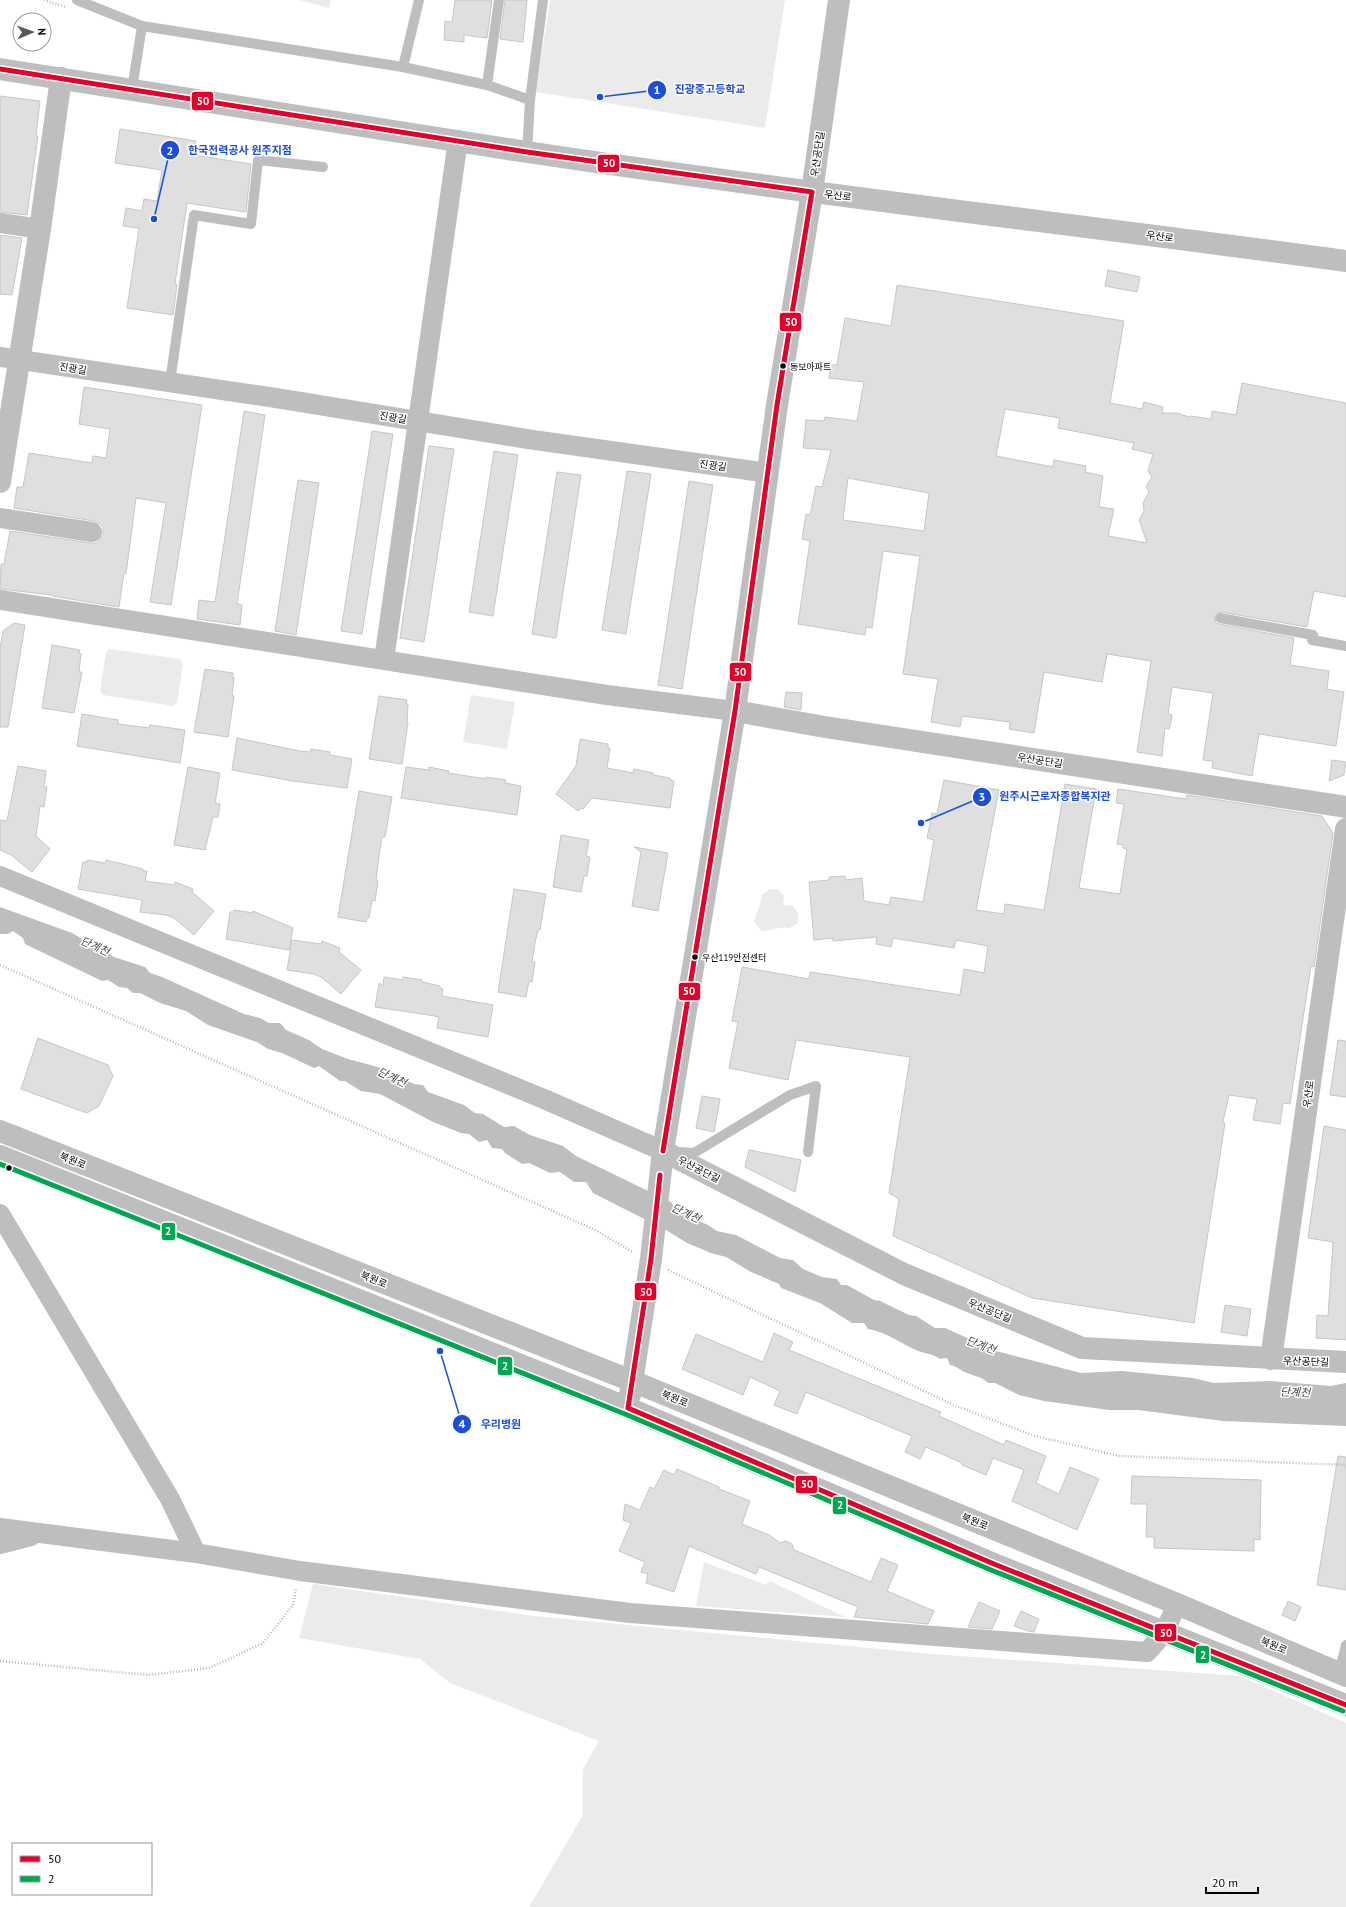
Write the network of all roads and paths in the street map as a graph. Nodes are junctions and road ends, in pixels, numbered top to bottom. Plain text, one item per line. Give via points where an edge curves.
1 (44, 0) edge
2 (77, 0) edge
3 (419, 0) edge
4 (499, 0) edge
5 (543, 0) edge
6 (839, 0) edge
7 (67, 8) dead end
8 (142, 26) junction
9 (403, 67) junction
10 (0, 69) edge
11 (61, 78) junction
12 (487, 85) junction
13 (132, 89) junction
14 (530, 100) junction
15 (458, 140) junction
16 (527, 152) junction
17 (323, 167) dead end
18 (812, 192) junction
19 (0, 223) edge
20 (40, 229) junction
21 (1346, 261) edge
22 (9, 358) edge
23 (170, 382) junction
24 (418, 421) junction
25 (768, 473) junction
26 (0, 482) edge
27 (0, 518) edge
28 (92, 532) dead end
29 (0, 600) edge
30 (1220, 618) dead end
31 (1346, 646) edge
32 (384, 660) junction
33 (735, 711) junction
34 (1346, 807) edge
35 (1346, 829) edge
36 (0, 876) edge
37 (0, 1131) edge
38 (663, 1151) junction
39 (808, 1152) dead end
40 (0, 1156) edge
41 (0, 1214) edge
42 (1271, 1359) junction
43 (1346, 1362) edge
44 (632, 1381) junction
45 (628, 1408) junction
46 (0, 1528) edge
47 (41, 1534) junction
48 (0, 1544) edge
49 (196, 1553) junction
50 (300, 1571) junction
51 (1177, 1604) junction
52 (1164, 1633) junction
53 (1346, 1645) edge
54 (0, 1661) edge
55 (1342, 1674) edge
56 (1346, 1705) edge

1 - 7 path
2 - 8 lane
3 - 9 lane
4 - 12 lane
5 - 14 lane
6 - 18 street, 우산공단길
8 - 9 lane
8 - 13 lane
9 - 12 lane
10 - 11 street, 우산로
11 - 13 street, 우산로
11 - 20 street
12 - 14 lane
13 - 15 street, 우산로
14 - 16 lane
15 - 16 street, 우산로
15 - 24 street
16 - 18 street, 우산로
17 - 23 lane via 258,160 251,224 194,215
18 - 21 street, 우산로
18 - 25 street, 우산공단길
19 - 20 street
20 - 22 street
22 - 23 street, 진광길
22 - 26 street
23 - 24 street, 진광길
24 - 25 street, 진광길
24 - 32 street
25 - 33 street, 우산공단길
27 - 28 street
29 - 32 street
30 - 31 lane via 1313,635 1312,640
32 - 33 street via 607,695
33 - 34 street, 우산공단길
33 - 38 street, 우산공단길
35 - 42 street, 우산로
36 - 38 street via 536,1096
37 - 44 street, 북원로
38 - 39 lane via 694,1153 790,1095 816,1086
38 - 42 street, 우산공단길 via 904,1274 1082,1348
38 - 44 street, 우산공단길 via 651,1259
40 - 45 street
41 - 49 street via 170,1499
42 - 43 street, 우산공단길
44 - 45 street
44 - 51 street, 북원로
45 - 52 street via 994,1564
46 - 47 street
47 - 48 street
47 - 49 street
49 - 50 street
50 - 52 street via 630,1612 1147,1652
50 - 54 path via 293,1605 263,1644 210,1668 149,1675
51 - 52 street
51 - 55 street, 북원로
52 - 56 street
53 - 55 lane

